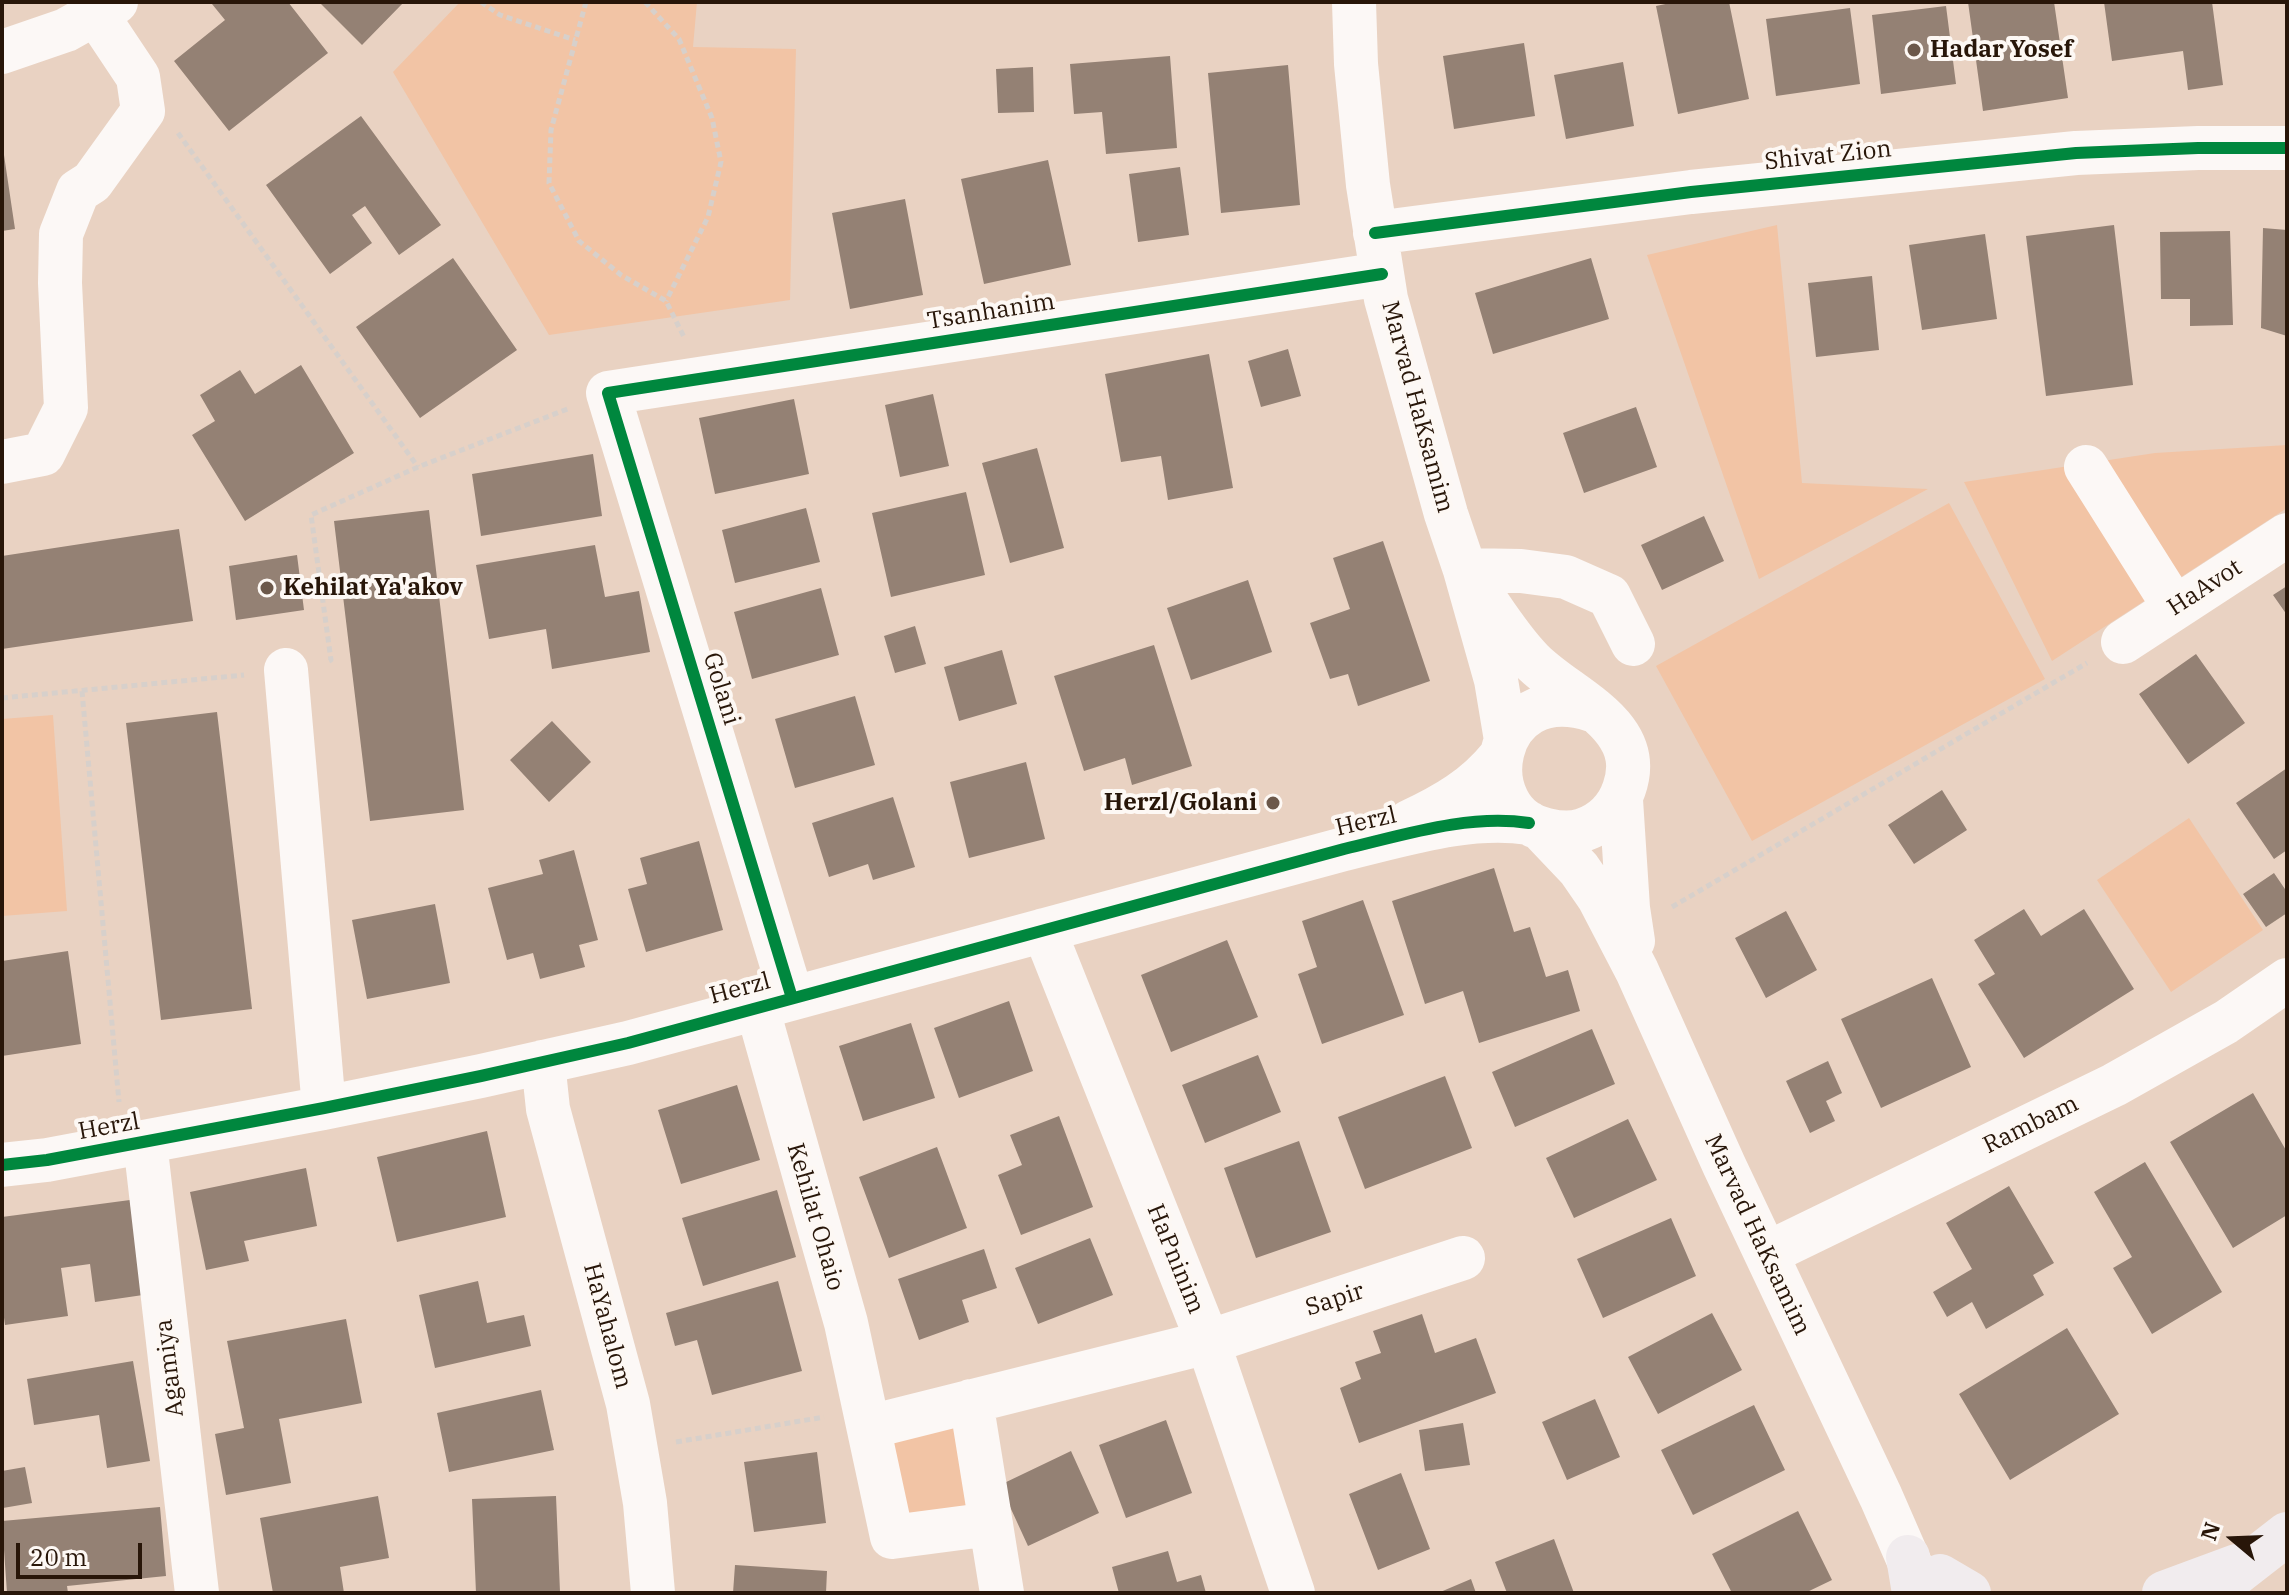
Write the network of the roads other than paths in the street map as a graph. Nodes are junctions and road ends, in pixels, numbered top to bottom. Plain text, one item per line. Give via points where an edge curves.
1 (1354, 2) edge
2 (106, 8) edge
3 (2, 52) edge
4 (2287, 148) edge
5 (1379, 254) junction
6 (608, 393) joint
7 (2, 462) edge
8 (2086, 467) dead end
9 (2287, 535) edge
10 (1465, 570) junction
11 (2175, 608) junction
12 (2123, 642) road end
13 (1633, 644) dead end
14 (286, 670) road end
15 (1592, 710) junction
16 (1503, 749) junction
17 (1621, 800) junction
18 (1535, 826) junction
19 (1344, 849) junction
20 (1044, 930) junction
21 (1634, 951) junction
22 (2287, 980) edge
23 (774, 1002) junction
24 (543, 1062) junction
25 (324, 1108) junction
26 (134, 1144) junction
27 (2, 1165) edge
28 (1766, 1254) junction
29 (1463, 1258) dead end
30 (1208, 1342) junction
31 (971, 1401) junction
32 (867, 1419) junction
33 (991, 1524) junction
34 (2287, 1534) edge
35 (2251, 1561) junction
36 (1935, 1584) edge
37 (197, 1593) edge
38 (653, 1593) edge
39 (1002, 1593) edge
40 (1293, 1593) edge
41 (2164, 1593) edge
42 (2211, 1593) edge

1 - 5 street, Marvad HaKsamim via 1356,64
2 - 3 street via 66,30
2 - 7 street via 138,77 143,111 92,182 78,191 61,234 66,408 43,454
4 - 5 street, Shivat Zion via 2076,153 1691,192
5 - 6 street, Tsanhanim
5 - 10 street, Marvad HaKsamim via 1386,299
6 - 23 street, Golani
8 - 11 street
9 - 11 street, HaAvot
10 - 13 street via 1566,577 1609,596
10 - 15 street, Marvad HaKsamim via 1532,661
10 - 16 street, Marvad HaKsamim via 1496,680
11 - 12 street, HaAvot
14 - 25 street
15 - 16 street via 1553,704 1534,711 1518,723
15 - 17 street via 1622,739 1628,780
16 - 18 street via 1500,776 1505,794
16 - 19 street, Herzl via 1485,776 1462,793
17 - 18 street via 1595,826 1577,832
17 - 21 street, Marvad HaKsamim
18 - 19 street, Herzl via 1504,820 1445,826
18 - 21 street, Marvad HaKsamim via 1579,869
19 - 20 street, Herzl
20 - 23 street, Herzl
20 - 30 street, HaPninim
21 - 28 street, Marvad HaKsamim
22 - 28 street, Rambam via 2226,1022 2114,1085
23 - 24 street, Herzl
23 - 32 street, Kehilat Ohaio
24 - 25 street, Herzl
24 - 38 street, HaYahalom via 548,1109 628,1404
25 - 26 street, Herzl
26 - 27 street, Herzl
26 - 37 street, Agamiya
28 - 36 street, Marvad HaKsamim via 1881,1497
29 - 30 street, Sapir
30 - 31 street
30 - 40 street, HaPninim
31 - 32 street
31 - 33 street
32 - 33 street, Kehilat Ohaio via 892,1537
33 - 39 street
34 - 35 main road
35 - 41 main road
35 - 42 main road

